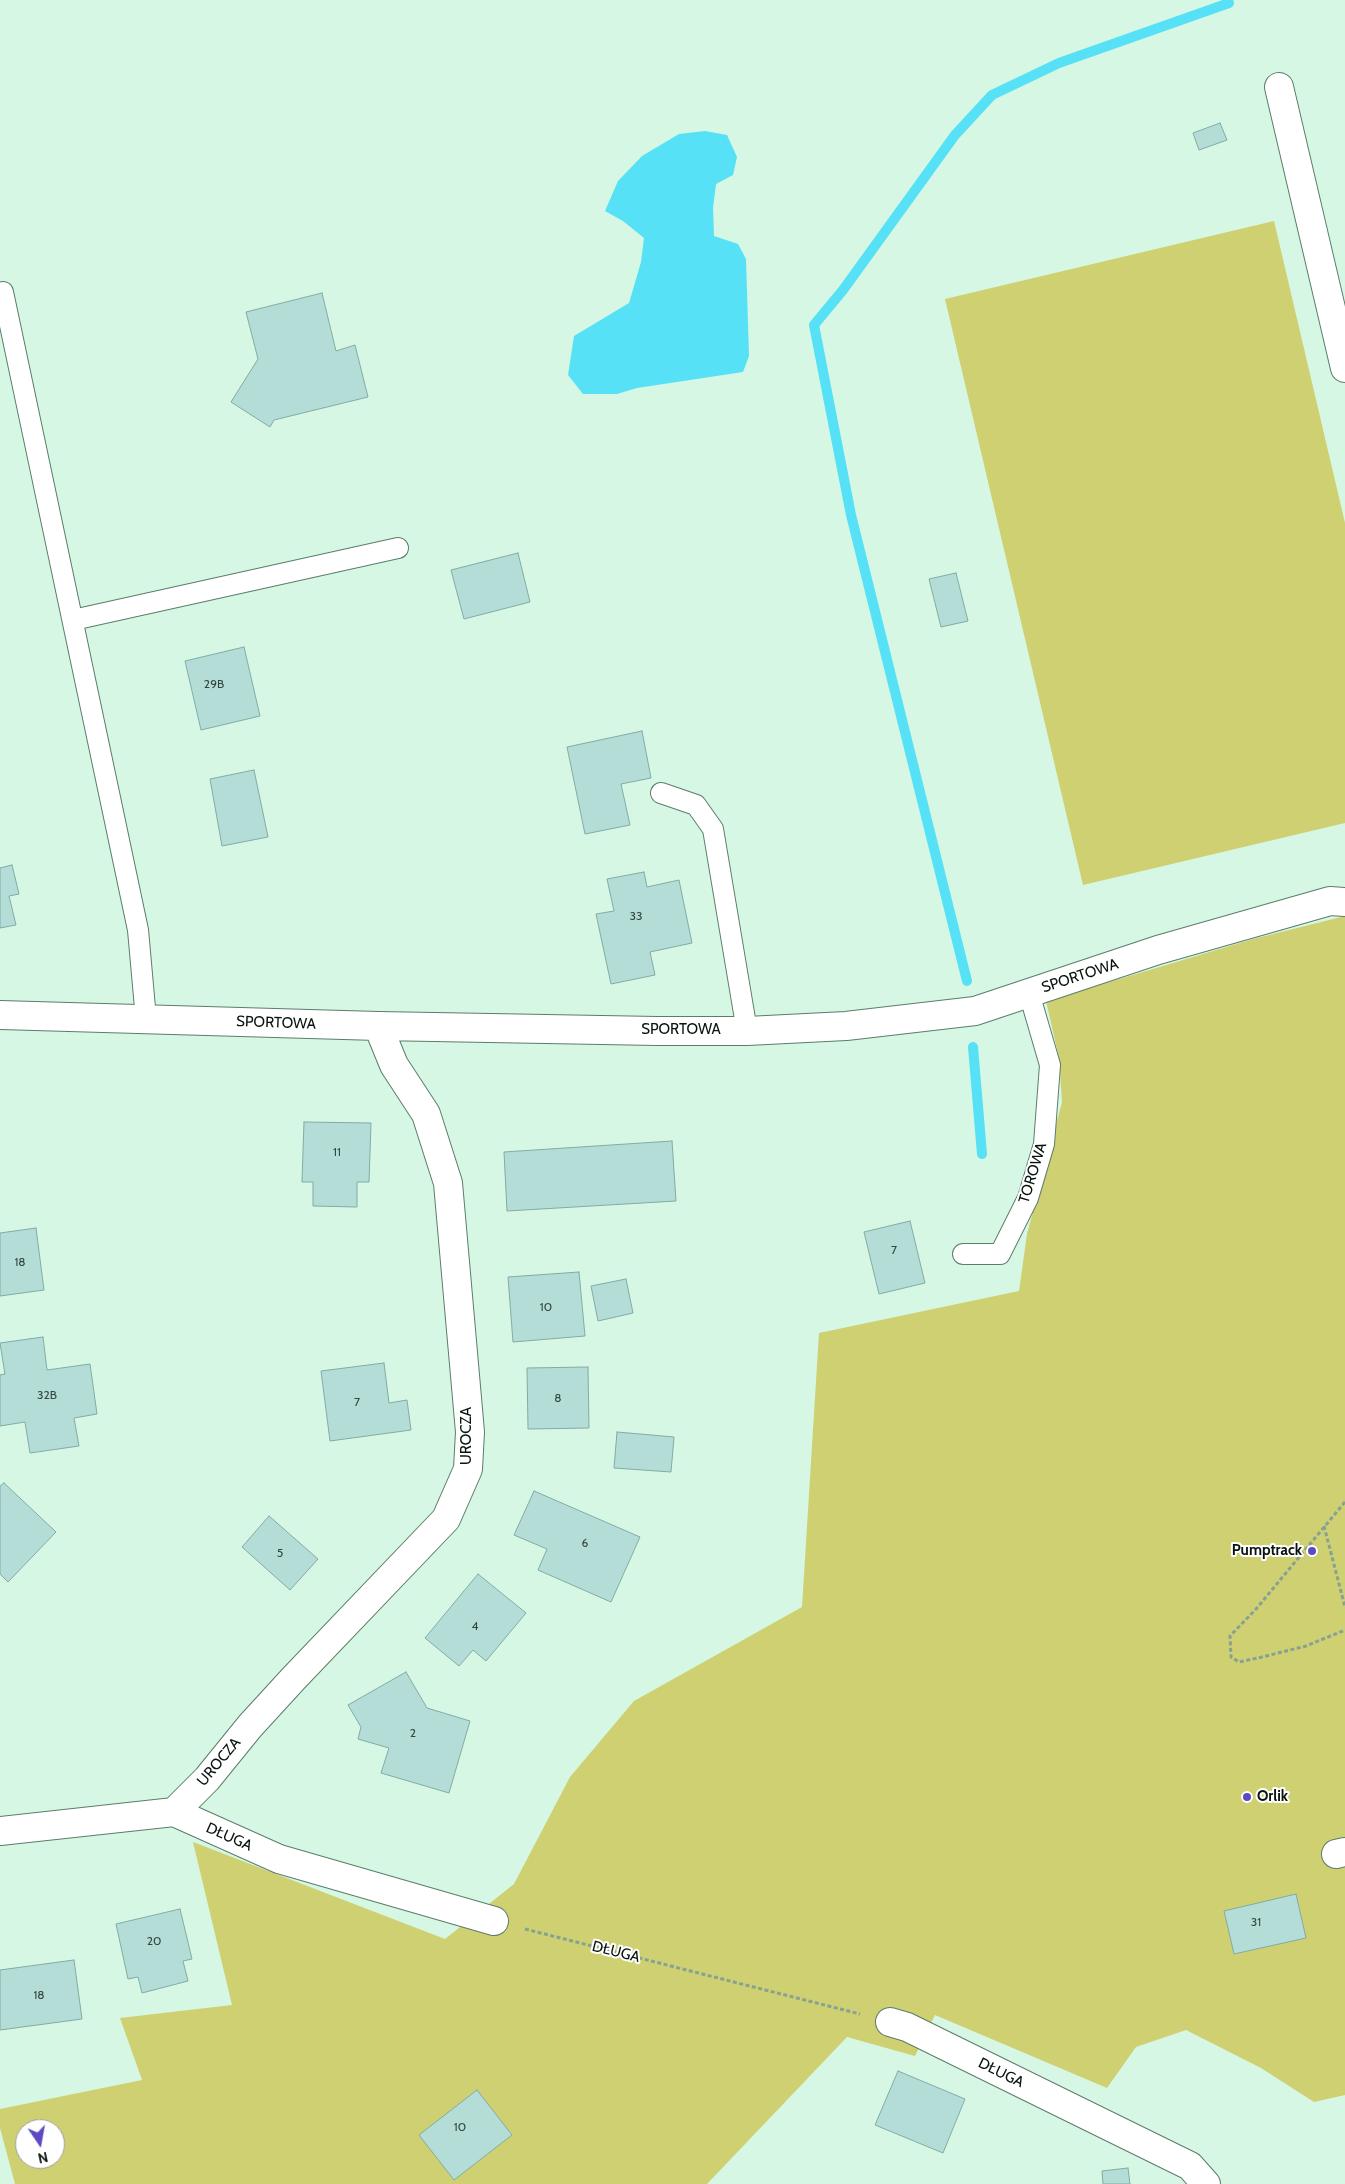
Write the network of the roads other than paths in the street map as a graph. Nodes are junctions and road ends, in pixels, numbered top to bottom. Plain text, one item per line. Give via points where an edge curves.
1 (1279, 87) dead end
2 (3, 292) dead end
3 (1345, 368) edge
4 (398, 548) dead end
5 (73, 620) junction
6 (661, 794) dead end
7 (1345, 902) edge
8 (1028, 993) junction
9 (0, 1015) edge
10 (146, 1019) junction
11 (378, 1026) junction
12 (747, 1031) junction
13 (963, 1254) dead end
14 (174, 1812) junction
15 (0, 1830) edge
16 (494, 1921) road end
17 (890, 2022) road end
18 (1206, 2184) edge

1 - 3 street
2 - 5 lane
4 - 5 lane
5 - 10 lane via 138,930
6 - 12 lane via 696,805 714,829
7 - 8 street, SPORTOWA via 1330,901 1158,950
8 - 12 street, SPORTOWA via 975,1011 846,1026
8 - 13 lane, TOROWA via 1050,1065 1044,1144 1028,1198 1000,1254
9 - 10 street, SPORTOWA
10 - 11 street, SPORTOWA
11 - 12 street, SPORTOWA
11 - 14 street, UROCZA via 394,1064 426,1114 448,1183 470,1432 468,1469 446,1519 287,1685 207,1779
14 - 15 street
14 - 16 street, DŁUGA via 279,1859
17 - 18 street, DŁUGA via 916,2031 1190,2166

